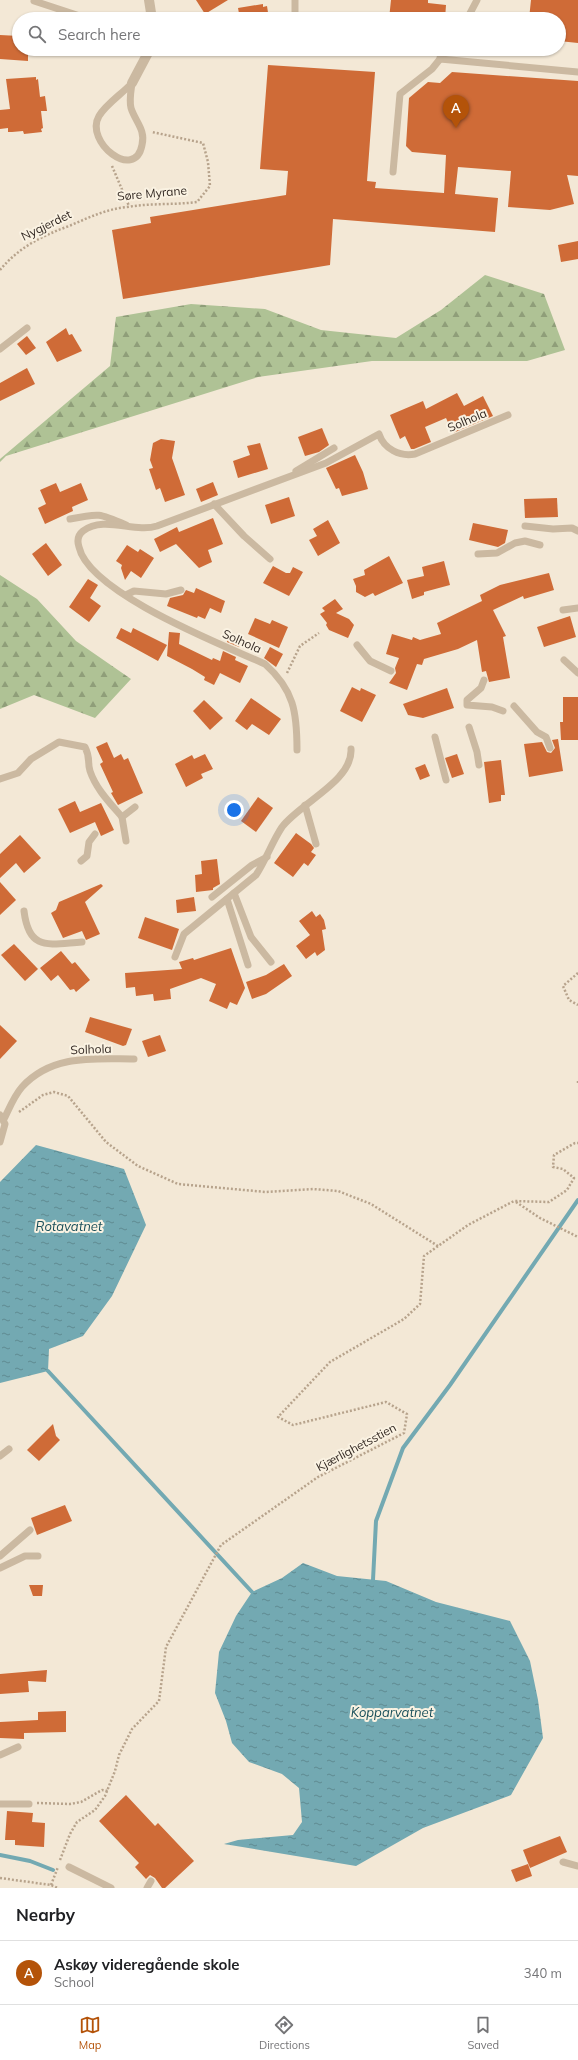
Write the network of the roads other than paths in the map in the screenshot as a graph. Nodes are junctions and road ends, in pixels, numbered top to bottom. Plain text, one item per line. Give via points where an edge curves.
1 (148, 0) edge
2 (296, 0) edge
3 (477, 0) edge
4 (34, 1) dead end
5 (68, 12) edge
6 (149, 12) edge
7 (295, 12) edge
8 (471, 12) edge
9 (146, 56) edge
10 (440, 56) edge
11 (440, 59) junction
12 (578, 72) edge
13 (132, 83) junction
14 (393, 172) dead end
15 (27, 328) dead end
16 (0, 349) edge
17 (508, 415) dead end
18 (334, 448) dead end
19 (288, 477) junction
20 (214, 504) junction
21 (70, 519) dead end
22 (525, 526) dead end
23 (132, 528) junction
24 (578, 531) edge
25 (540, 545) dead end
26 (478, 554) dead end
27 (270, 559) dead end
28 (181, 590) dead end
29 (126, 595) junction
30 (578, 608) edge
31 (563, 610) dead end
32 (357, 645) dead end
33 (566, 662) dead end
34 (391, 671) dead end
35 (578, 673) edge
36 (484, 680) dead end
37 (514, 706) dead end
38 (503, 711) dead end
39 (469, 727) dead end
40 (435, 737) dead end
41 (550, 748) dead end
42 (351, 749) dead end
43 (298, 750) dead end
44 (479, 765) dead end
45 (0, 779) edge
46 (446, 780) dead end
47 (305, 805) junction
48 (135, 807) dead end
49 (122, 817) junction
50 (95, 834) dead end
51 (126, 841) dead end
52 (316, 844) dead end
53 (267, 857) junction
54 (81, 861) dead end
55 (234, 893) junction
56 (212, 897) dead end
57 (226, 899) junction
58 (24, 911) dead end
59 (82, 942) dead end
60 (175, 957) dead end
61 (271, 962) dead end
62 (248, 965) dead end
63 (134, 1059) dead end
64 (2, 1117) edge
65 (0, 1142) edge
66 (9, 1449) dead end
67 (0, 1456) edge
68 (30, 1530) dead end
69 (0, 1556) edge
70 (38, 1556) dead end
71 (0, 1568) edge
72 (18, 1747) dead end
73 (0, 1755) edge
74 (0, 1804) edge
75 (29, 1804) road end
76 (563, 1862) dead end
77 (578, 1866) edge
78 (69, 1867) dead end
79 (151, 1881) dead end
80 (111, 1888) edge
81 (147, 1888) edge

1 - 6 street
2 - 7 lane
3 - 8 lane
4 - 5 lane
9 - 13 street
10 - 11 lane
11 - 12 lane
11 - 14 lane via 424,76 400,94
13 - 13 lane via 131,106 142,130 141,151 129,160 117,159 104,146 97,131 99,116
15 - 16 lane
17 - 19 lane, Solhola via 408,456 386,447 379,434 326,463
18 - 19 lane, Solhola
19 - 20 lane, Solhola
20 - 23 lane, Solhola via 150,528
20 - 27 lane
21 - 23 lane, Solhola via 95,514 113,518
22 - 24 lane via 572,528
23 - 29 lane, Solhola via 102,524 90,527 82,532 78,543 79,550 91,570
25 - 26 lane via 525,541 515,543 497,553
28 - 29 lane via 166,594 134,591
29 - 43 lane, Solhola via 167,619 265,664 282,681 295,712
30 - 31 lane
32 - 34 lane via 370,661
33 - 35 lane
36 - 38 lane via 481,688 467,700 467,705 492,707
37 - 41 lane via 536,732 546,737
39 - 44 lane
40 - 46 lane
42 - 47 lane via 345,771
45 - 49 lane via 18,773 31,759 59,742 85,747 90,756 89,769 101,792
47 - 52 lane
47 - 53 lane via 282,827
48 - 49 lane
49 - 51 lane
50 - 54 lane via 88,842 86,856
53 - 55 lane via 256,875
53 - 56 lane via 252,865
55 - 57 lane
55 - 61 lane via 251,937
57 - 60 lane via 184,934
57 - 62 lane
58 - 59 lane via 26,928 38,941 46,944
63 - 64 lane, Solhola via 83,1059 59,1063 42,1071 22,1086
64 - 65 lane, Solhola via 5,1130
66 - 67 lane
68 - 69 lane
70 - 71 lane via 25,1556
72 - 73 lane
74 - 75 lane
76 - 77 lane
78 - 80 lane
79 - 81 lane

